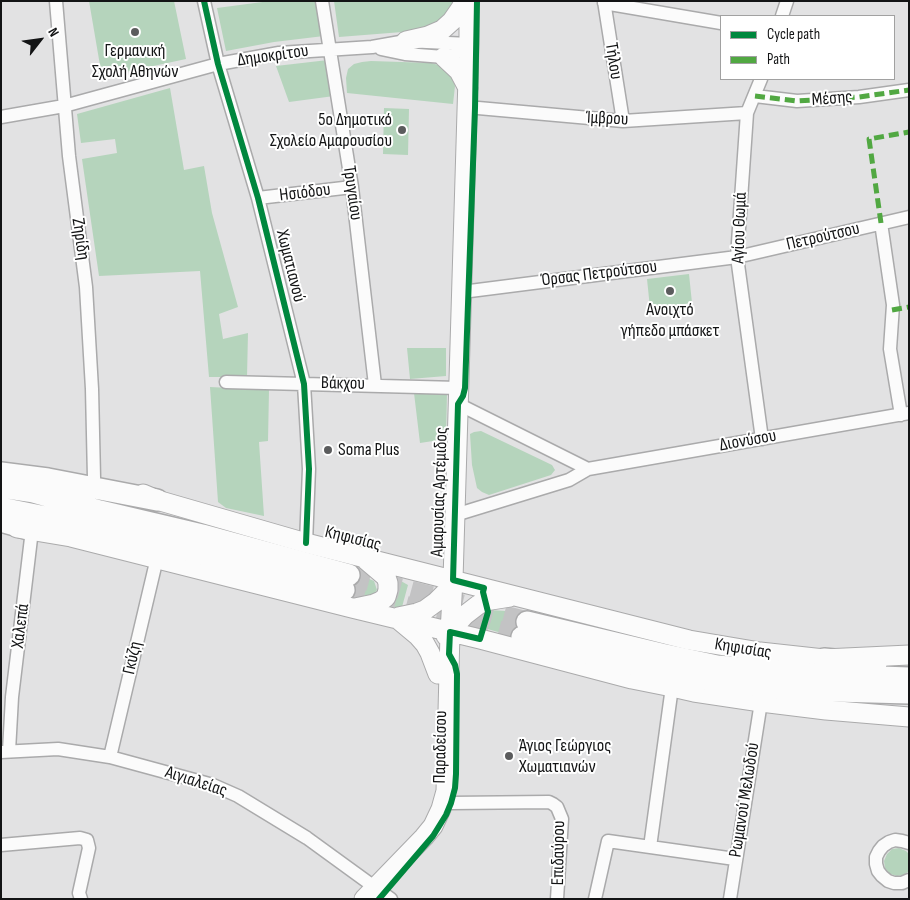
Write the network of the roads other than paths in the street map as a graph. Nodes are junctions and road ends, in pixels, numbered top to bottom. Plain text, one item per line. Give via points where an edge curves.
1 (56, 1) edge
2 (204, 1) edge
3 (322, 1) edge
4 (464, 1) edge
5 (469, 1) edge
6 (787, 1) edge
7 (604, 2) edge
8 (782, 15) edge
9 (720, 23) edge
10 (406, 41) junction
11 (469, 44) junction
12 (372, 47) junction
13 (329, 49) junction
14 (444, 57) junction
15 (218, 64) junction
16 (761, 80) edge
17 (468, 88) junction
18 (909, 90) edge
19 (755, 96) junction
20 (64, 106) junction
21 (467, 107) junction
22 (747, 113) junction
23 (1, 117) edge
24 (623, 121) junction
25 (352, 187) junction
26 (258, 198) junction
27 (909, 218) edge
28 (881, 223) junction
29 (736, 257) junction
30 (462, 292) junction
31 (226, 382) dead end
32 (304, 384) junction
33 (375, 385) junction
34 (458, 396) junction
35 (905, 414) edge
36 (762, 439) junction
37 (1, 463) edge
38 (588, 469) junction
39 (1, 473) edge
40 (94, 478) junction
41 (1, 487) edge
42 (157, 500) junction
43 (1, 508) edge
44 (455, 515) junction
45 (1, 521) edge
46 (1, 526) edge
47 (32, 530) junction
48 (306, 543) junction
49 (361, 557) junction
50 (156, 558) junction
51 (452, 580) junction
52 (348, 591) junction
53 (514, 596) junction
54 (395, 618) junction
55 (450, 632) junction
56 (909, 655) edge
57 (824, 659) junction
58 (909, 667) edge
59 (438, 674) junction
60 (909, 678) edge
61 (672, 687) junction
62 (798, 690) junction
63 (909, 693) edge
64 (761, 702) junction
65 (909, 705) edge
66 (909, 716) edge
67 (5, 752) edge
68 (110, 757) junction
69 (443, 802) junction
70 (909, 844) edge
71 (1, 846) edge
72 (650, 847) junction
73 (735, 859) junction
74 (909, 880) edge
75 (369, 893) edge
76 (80, 896) edge
77 (392, 899) edge
78 (557, 899) edge
79 (596, 899) edge
80 (730, 899) edge

1 - 20 street, Ζηρίδη
2 - 15 street, Χωματιανού
3 - 13 street, Τρυγαίου
4 - 10 main road via 452,21 442,30
5 - 11 main road, Αμαρυσίας Αρτέμιδος
6 - 8 street
7 - 9 street
7 - 24 street, Τήλου
10 - 11 street, Δημοκρίτου
10 - 12 street, Δημοκρίτου
11 - 14 street
11 - 17 main road, Αμαρυσίας Αρτέμιδος
12 - 13 street, Δημοκρίτου
12 - 14 street, Δημοκρίτου
13 - 15 street, Δημοκρίτου via 279,53
13 - 25 street, Τρυγαίου
14 - 17 main road via 459,71
15 - 20 street, Δημοκρίτου
15 - 26 street, Χωματιανού
16 - 19 street, Αγίου Θωμά
17 - 21 main road, Αμαρυσίας Αρτέμιδος
18 - 19 street, Μέσης via 798,101
19 - 22 street, Αγίου Θωμά
20 - 23 street, Δημοκρίτου
20 - 40 street, Ζηρίδη via 86,287
21 - 24 street, Ίμβρου
21 - 30 main road, Αμαρυσίας Αρτέμιδος
22 - 24 street, Ίμβρου
22 - 29 street, Αγίου Θωμά
25 - 26 street, Ησιόδου
25 - 33 street, Τρυγαίου
26 - 32 street, Χωματιανού
27 - 28 street, Πετρούτσου
28 - 29 street, Πετρούτσου
28 - 35 street via 893,305 890,350
29 - 30 street, Όρσας Πετρούτσου
29 - 36 street, Αγίου Θωμά
30 - 34 main road, Αμαρυσίας Αρτέμιδος
31 - 32 street, Βάκχου
32 - 33 street, Βάκχου
32 - 48 street, Χωματιανού via 309,469
33 - 34 street, Βάκχου
34 - 38 street
34 - 44 main road, Αμαρυσίας Αρτέμιδος
35 - 36 street, Διονύσου
36 - 38 street, Διονύσου
37 - 40 main road, Κηφισίας
38 - 44 street, Διονύσου via 570,480
39 - 42 main road
40 - 42 main road, Κηφισίας via 125,486
41 - 52 main road, Κηφισίας via 33,492 202,536
42 - 48 main road, Κηφισίας
43 - 52 main road, Κηφισίας via 95,527
44 - 51 main road, Αμαρυσίας Αρτέμιδος
45 - 47 main road
46 - 47 main road, Κηφισίας
47 - 50 main road, Κηφισίας
47 - 67 street, Χαλεπά
48 - 49 main road, Κηφισίας
49 - 51 main road, Κηφισίας
49 - 52 main road via 386,577 386,597 374,604
50 - 52 main road, Κηφισίας
50 - 68 street, Γκύζη
51 - 53 main road, Κηφισίας
51 - 54 main road via 445,593 425,610
51 - 55 main road, Αμαρυσίας Αρτέμιδος
52 - 54 main road, Κηφισίας
53 - 55 main road via 485,601 465,615
53 - 57 main road, Κηφισίας via 689,640
54 - 55 main road, Κηφισίας
54 - 59 main road via 425,644
55 - 59 main road, Παραδείσου via 439,644
55 - 61 main road, Κηφισίας
55 - 69 main road, Παραδείσου
56 - 57 main road, Κηφισίας
57 - 58 main road
59 - 69 main road, Παραδείσου via 434,780
60 - 62 main road, Κηφισίας via 717,666 525,629 657,670 714,682
61 - 64 main road, Κηφισίας
61 - 72 street
62 - 63 main road, Κηφισίας
62 - 65 main road
64 - 66 main road, Κηφισίας
64 - 73 street, Ρωμανού Μελωδού
67 - 68 street, Αιγιαλείας via 58,749
68 - 75 street, Αιγιαλείας via 213,785 238,796 307,838
69 - 75 main road, Παραδείσου via 428,832
69 - 78 street, Επιδαύρου via 549,802 557,807 562,819
70 - 74 street via 895,840 889,842 876,857 878,870 888,881 902,883
71 - 76 street via 87,840 89,848
72 - 73 street
72 - 79 street via 608,841
73 - 80 street, Ρωμανού Μελωδού
75 - 77 street, Αιγιαλείας

